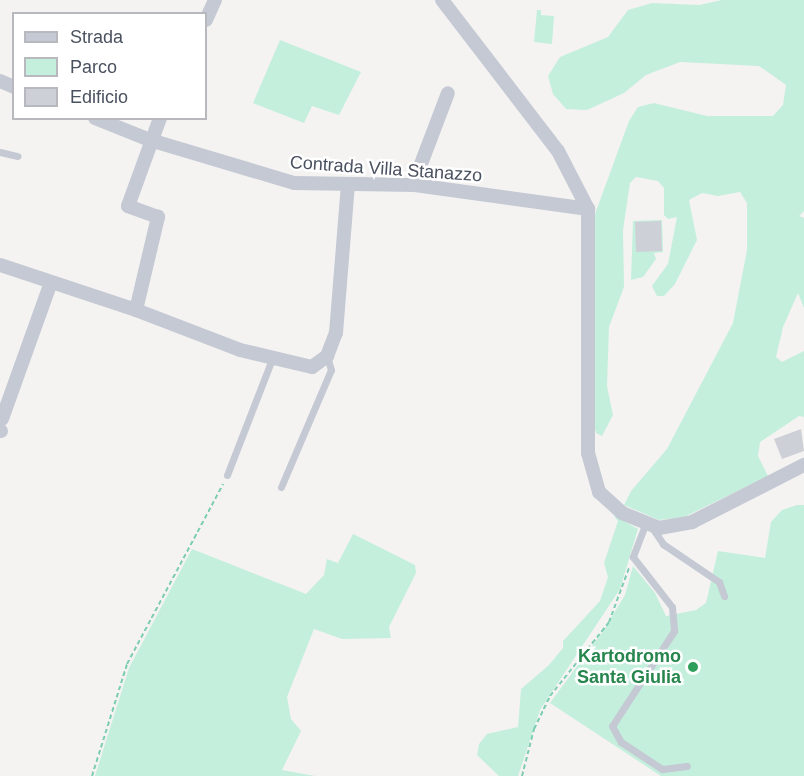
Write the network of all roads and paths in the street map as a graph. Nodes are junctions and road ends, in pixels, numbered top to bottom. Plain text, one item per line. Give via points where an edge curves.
1 (214, 0) edge
2 (442, 0) edge
3 (207, 18) edge
4 (448, 93) dead end
5 (100, 120) edge
6 (159, 120) edge
7 (150, 140) junction
8 (0, 152) edge
9 (18, 156) dead end
10 (348, 184) junction
11 (412, 185) junction
12 (588, 209) junction
13 (0, 265) edge
14 (51, 282) junction
15 (136, 310) junction
16 (327, 356) junction
17 (272, 359) junction
18 (1, 427) edge
19 (804, 465) edge
20 (227, 475) joint
21 (281, 488) dead end
22 (648, 525) junction
23 (633, 557) junction
24 (724, 596) dead end
25 (687, 766) dead end
26 (92, 776) edge
27 (522, 776) edge

1 - 3 street
2 - 12 street via 558,151
4 - 11 street
5 - 7 street, Contrada Villa Stanazzo
6 - 7 street
7 - 10 street, Contrada Villa Stanazzo via 294,183
7 - 15 street via 128,206 158,217
8 - 9 lane
10 - 11 street, Contrada Villa Stanazzo
10 - 16 street via 336,333
11 - 12 street, Contrada Villa Stanazzo
12 - 22 street via 588,453 599,492 622,513
13 - 14 street
14 - 15 street
14 - 18 street
15 - 17 street
16 - 17 street via 312,367
16 - 21 lane via 332,370
17 - 20 lane
19 - 22 street via 692,522
20 - 26 path via 128,664
22 - 23 lane
22 - 24 lane via 663,544 719,582
23 - 25 lane via 667,598 675,620 670,642 613,720 614,735 662,769
23 - 27 path via 609,622 550,696 534,729

